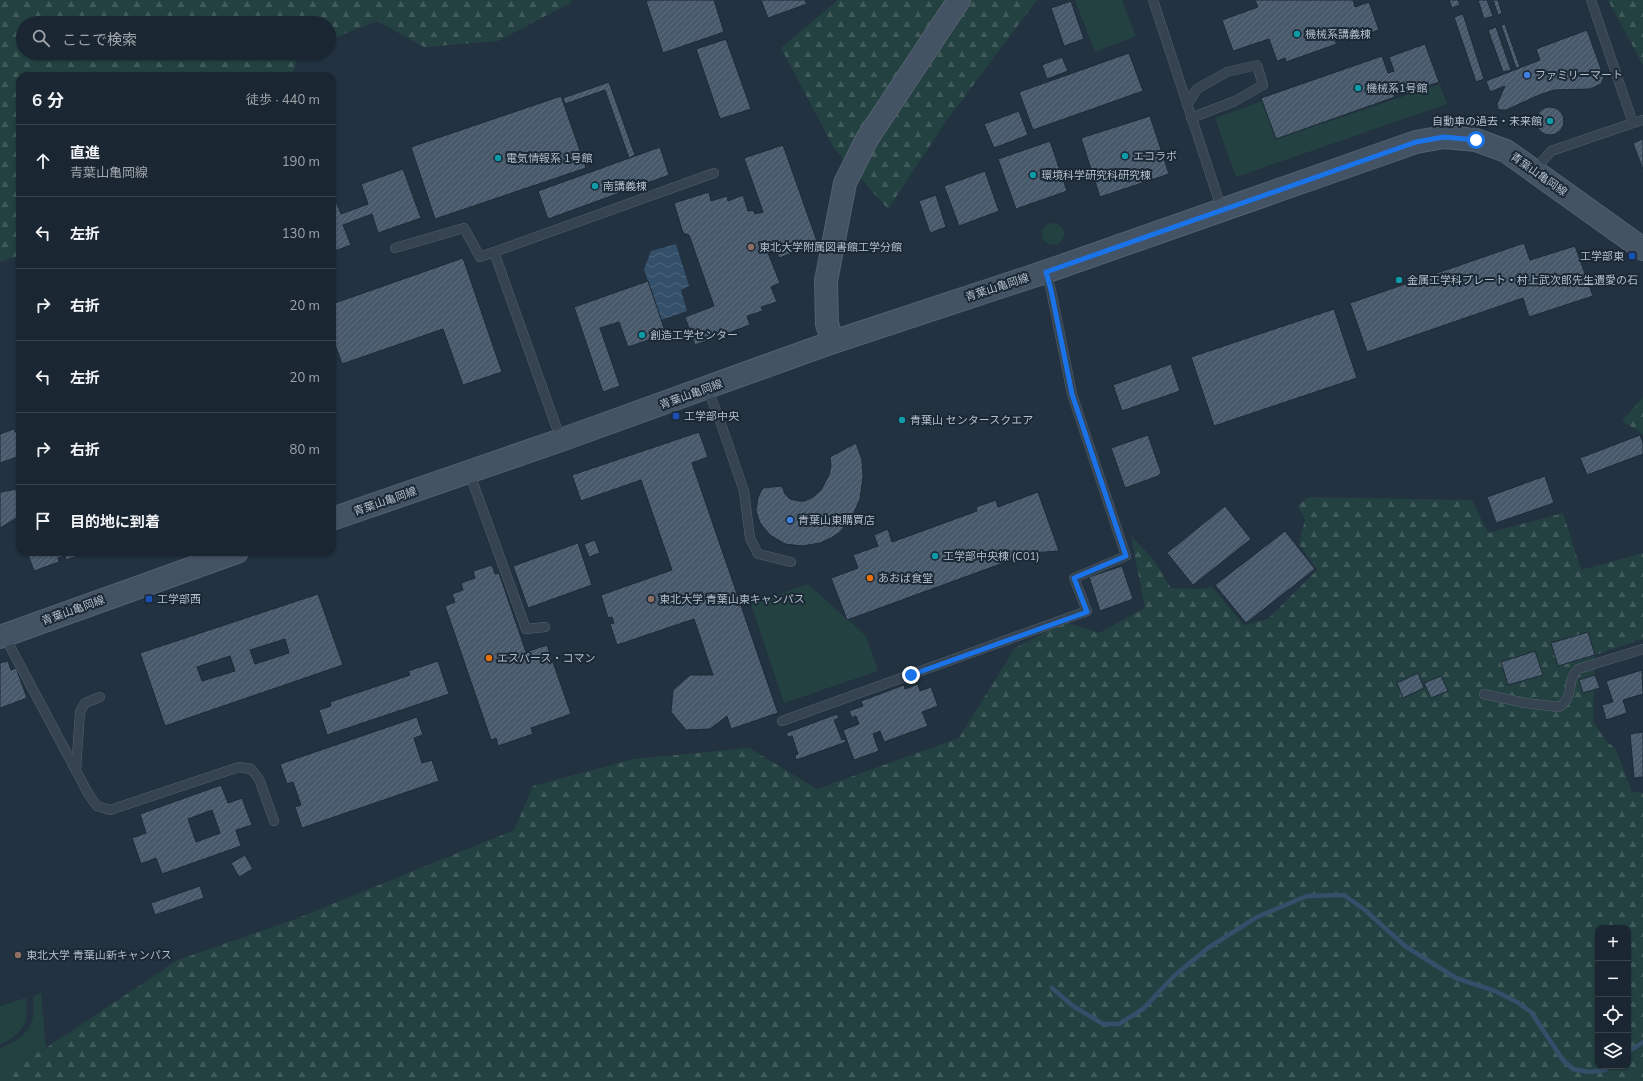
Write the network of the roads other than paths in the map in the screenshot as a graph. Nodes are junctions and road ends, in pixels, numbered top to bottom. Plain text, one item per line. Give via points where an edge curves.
1 (959, 0) edge
2 (1153, 0) edge
3 (1591, 0) edge
4 (1187, 105) junction
5 (1191, 118) junction
6 (1643, 120) edge
7 (1633, 123) junction
8 (1534, 170) junction
9 (714, 173) dead end
10 (1222, 210) junction
11 (395, 248) dead end
12 (1643, 249) edge
13 (494, 252) junction
14 (1046, 272) junction
15 (833, 342) junction
16 (707, 388) junction
17 (561, 440) junction
18 (469, 472) junction
19 (336, 518) edge
20 (226, 556) edge
21 (792, 562) dead end
22 (545, 627) dead end
23 (2, 636) edge
24 (1643, 649) edge
25 (1484, 694) dead end
26 (100, 697) dead end
27 (782, 722) dead end
28 (76, 771) junction
29 (274, 821) dead end

1 - 15 street via 867,139 845,183 826,281 827,324
2 - 4 lane
3 - 7 lane
4 - 5 lane
4 - 5 lane via 1197,89 1227,72 1257,65 1263,85 1235,101
5 - 10 lane
6 - 7 lane
7 - 8 lane via 1550,152
8 - 10 street, 青葉山亀岡線 via 1506,151 1476,140 1444,137 1416,142
8 - 12 street, 青葉山亀岡線
9 - 13 lane
10 - 14 street, 青葉山亀岡線
11 - 13 lane via 464,228 480,257
13 - 17 lane
14 - 15 street, 青葉山亀岡線
14 - 27 lane via 1072,394 1126,556 1074,578 1087,612
15 - 16 street, 青葉山亀岡線
16 - 17 street, 青葉山亀岡線
16 - 21 lane via 744,491 750,538 758,554
17 - 18 street, 青葉山亀岡線
18 - 19 street, 青葉山亀岡線
18 - 22 lane via 526,629
20 - 23 street, 青葉山亀岡線
23 - 28 lane
24 - 25 lane via 1578,669 1572,675 1570,696 1559,707
26 - 28 lane via 85,703 80,712
28 - 29 lane via 97,806 110,810 238,768 252,769 259,779

